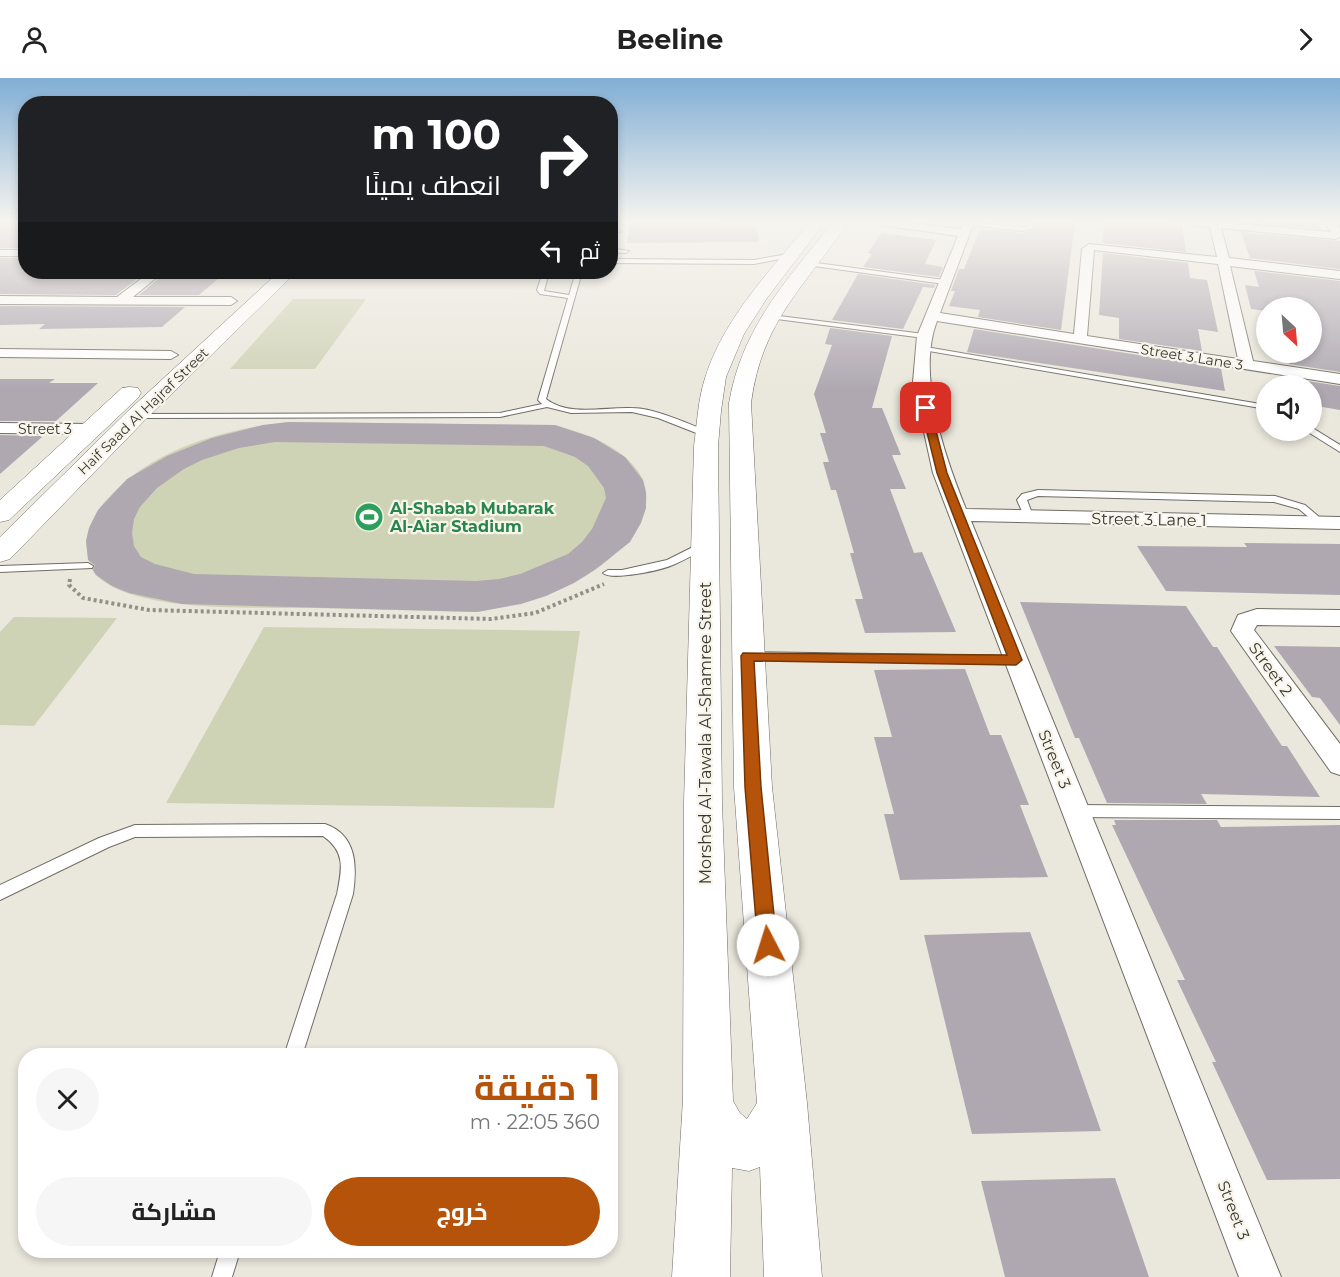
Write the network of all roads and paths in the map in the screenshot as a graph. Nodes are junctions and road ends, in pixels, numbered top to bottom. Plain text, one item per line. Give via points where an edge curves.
1 (787, 278) edge
2 (794, 278) edge
3 (910, 278) edge
4 (946, 278) edge
5 (1086, 278) edge
6 (1228, 278) edge
7 (148, 279) edge
8 (257, 279) edge
9 (281, 279) edge
10 (544, 279) edge
11 (577, 279) edge
12 (944, 282) junction
13 (572, 297) junction
14 (0, 300) edge
15 (119, 301) junction
16 (231, 301) junction
17 (771, 317) junction
18 (926, 334) junction
19 (1080, 339) junction
20 (0, 353) edge
21 (171, 355) junction
22 (1247, 365) junction
23 (1340, 380) edge
24 (547, 405) junction
25 (1256, 405) edge
26 (136, 416) junction
27 (0, 428) edge
28 (90, 429) junction
29 (707, 434) junction
30 (1322, 437) edge
31 (1340, 449) edge
32 (0, 514) edge
33 (958, 515) junction
34 (1340, 523) edge
35 (706, 539) junction
36 (0, 553) edge
37 (72, 566) junction
38 (88, 566) dead end
39 (0, 570) edge
40 (608, 573) dead end
41 (622, 573) junction
42 (744, 575) junction
43 (705, 609) junction
44 (1340, 618) edge
45 (748, 656) junction
46 (1016, 660) junction
47 (1340, 764) edge
48 (1077, 811) junction
49 (1340, 813) edge
50 (0, 893) edge
51 (296, 1048) edge
52 (708, 1099) junction
53 (782, 1103) junction
54 (228, 1258) edge
55 (222, 1277) edge
56 (701, 1277) edge
57 (793, 1277) edge
58 (1260, 1277) edge

1 - 29 main road, Morshed Al-Tawala Al-Shamree Street via 743,319 727,348 710,403
2 - 17 main road, Morshed Al-Tawala Al-Shamree Street
3 - 12 lane
4 - 12 street, Street 3
5 - 19 street
6 - 22 street
7 - 15 street
8 - 16 main road, Haif Saad Al Hajraf Street
9 - 26 main road, Haif Saad Al Hajraf Street
10 - 13 lane via 542,293
11 - 13 lane
12 - 18 street, Street 3
13 - 24 lane via 542,400
14 - 15 street
15 - 16 street
16 - 21 main road, Haif Saad Al Hajraf Street
17 - 18 lane
17 - 42 main road, Morshed Al-Tawala Al-Shamree Street via 751,355 740,403
18 - 19 street, Street 3 Lane 3
18 - 25 lane
18 - 33 street, Street 3 via 921,382 942,473
19 - 22 street, Street 3 Lane 3
20 - 21 street
21 - 28 main road, Haif Saad Al Hajraf Street
22 - 23 street, Street 3 Lane 3
24 - 26 lane via 500,416
24 - 29 lane via 566,410 643,412
26 - 36 main road, Haif Saad Al Hajraf Street
27 - 28 street, Street 3
28 - 32 main road, Haif Saad Al Hajraf Street
29 - 35 main road, Morshed Al-Tawala Al-Shamree Street
30 - 31 lane
33 - 34 street, Street 3 Lane 1
33 - 46 street, Street 3
35 - 41 lane via 670,563
35 - 42 main road via 717,545 722,578 736,581
35 - 43 main road, Morshed Al-Tawala Al-Shamree Street
37 - 38 lane
37 - 39 lane
37 - 41 path via 69,585 83,598 149,610 491,619 535,613 599,587
40 - 41 lane
42 - 45 main road, Morshed Al-Tawala Al-Shamree Street
43 - 45 main road via 724,612 729,646
43 - 52 main road, Morshed Al-Tawala Al-Shamree Street
44 - 47 street, Street 2 via 1257,617 1246,620 1242,631
45 - 46 lane
45 - 53 main road, Morshed Al-Tawala Al-Shamree Street via 753,787
46 - 48 street, Street 3
48 - 49 lane
48 - 58 street, Street 3
50 - 51 lane via 135,831 325,830 339,838 349,870 345,894
52 - 53 main road via 723,1133 732,1143 744,1145 757,1143 769,1133
52 - 56 main road, Morshed Al-Tawala Al-Shamree Street
53 - 57 main road, Morshed Al-Tawala Al-Shamree Street
54 - 55 lane

